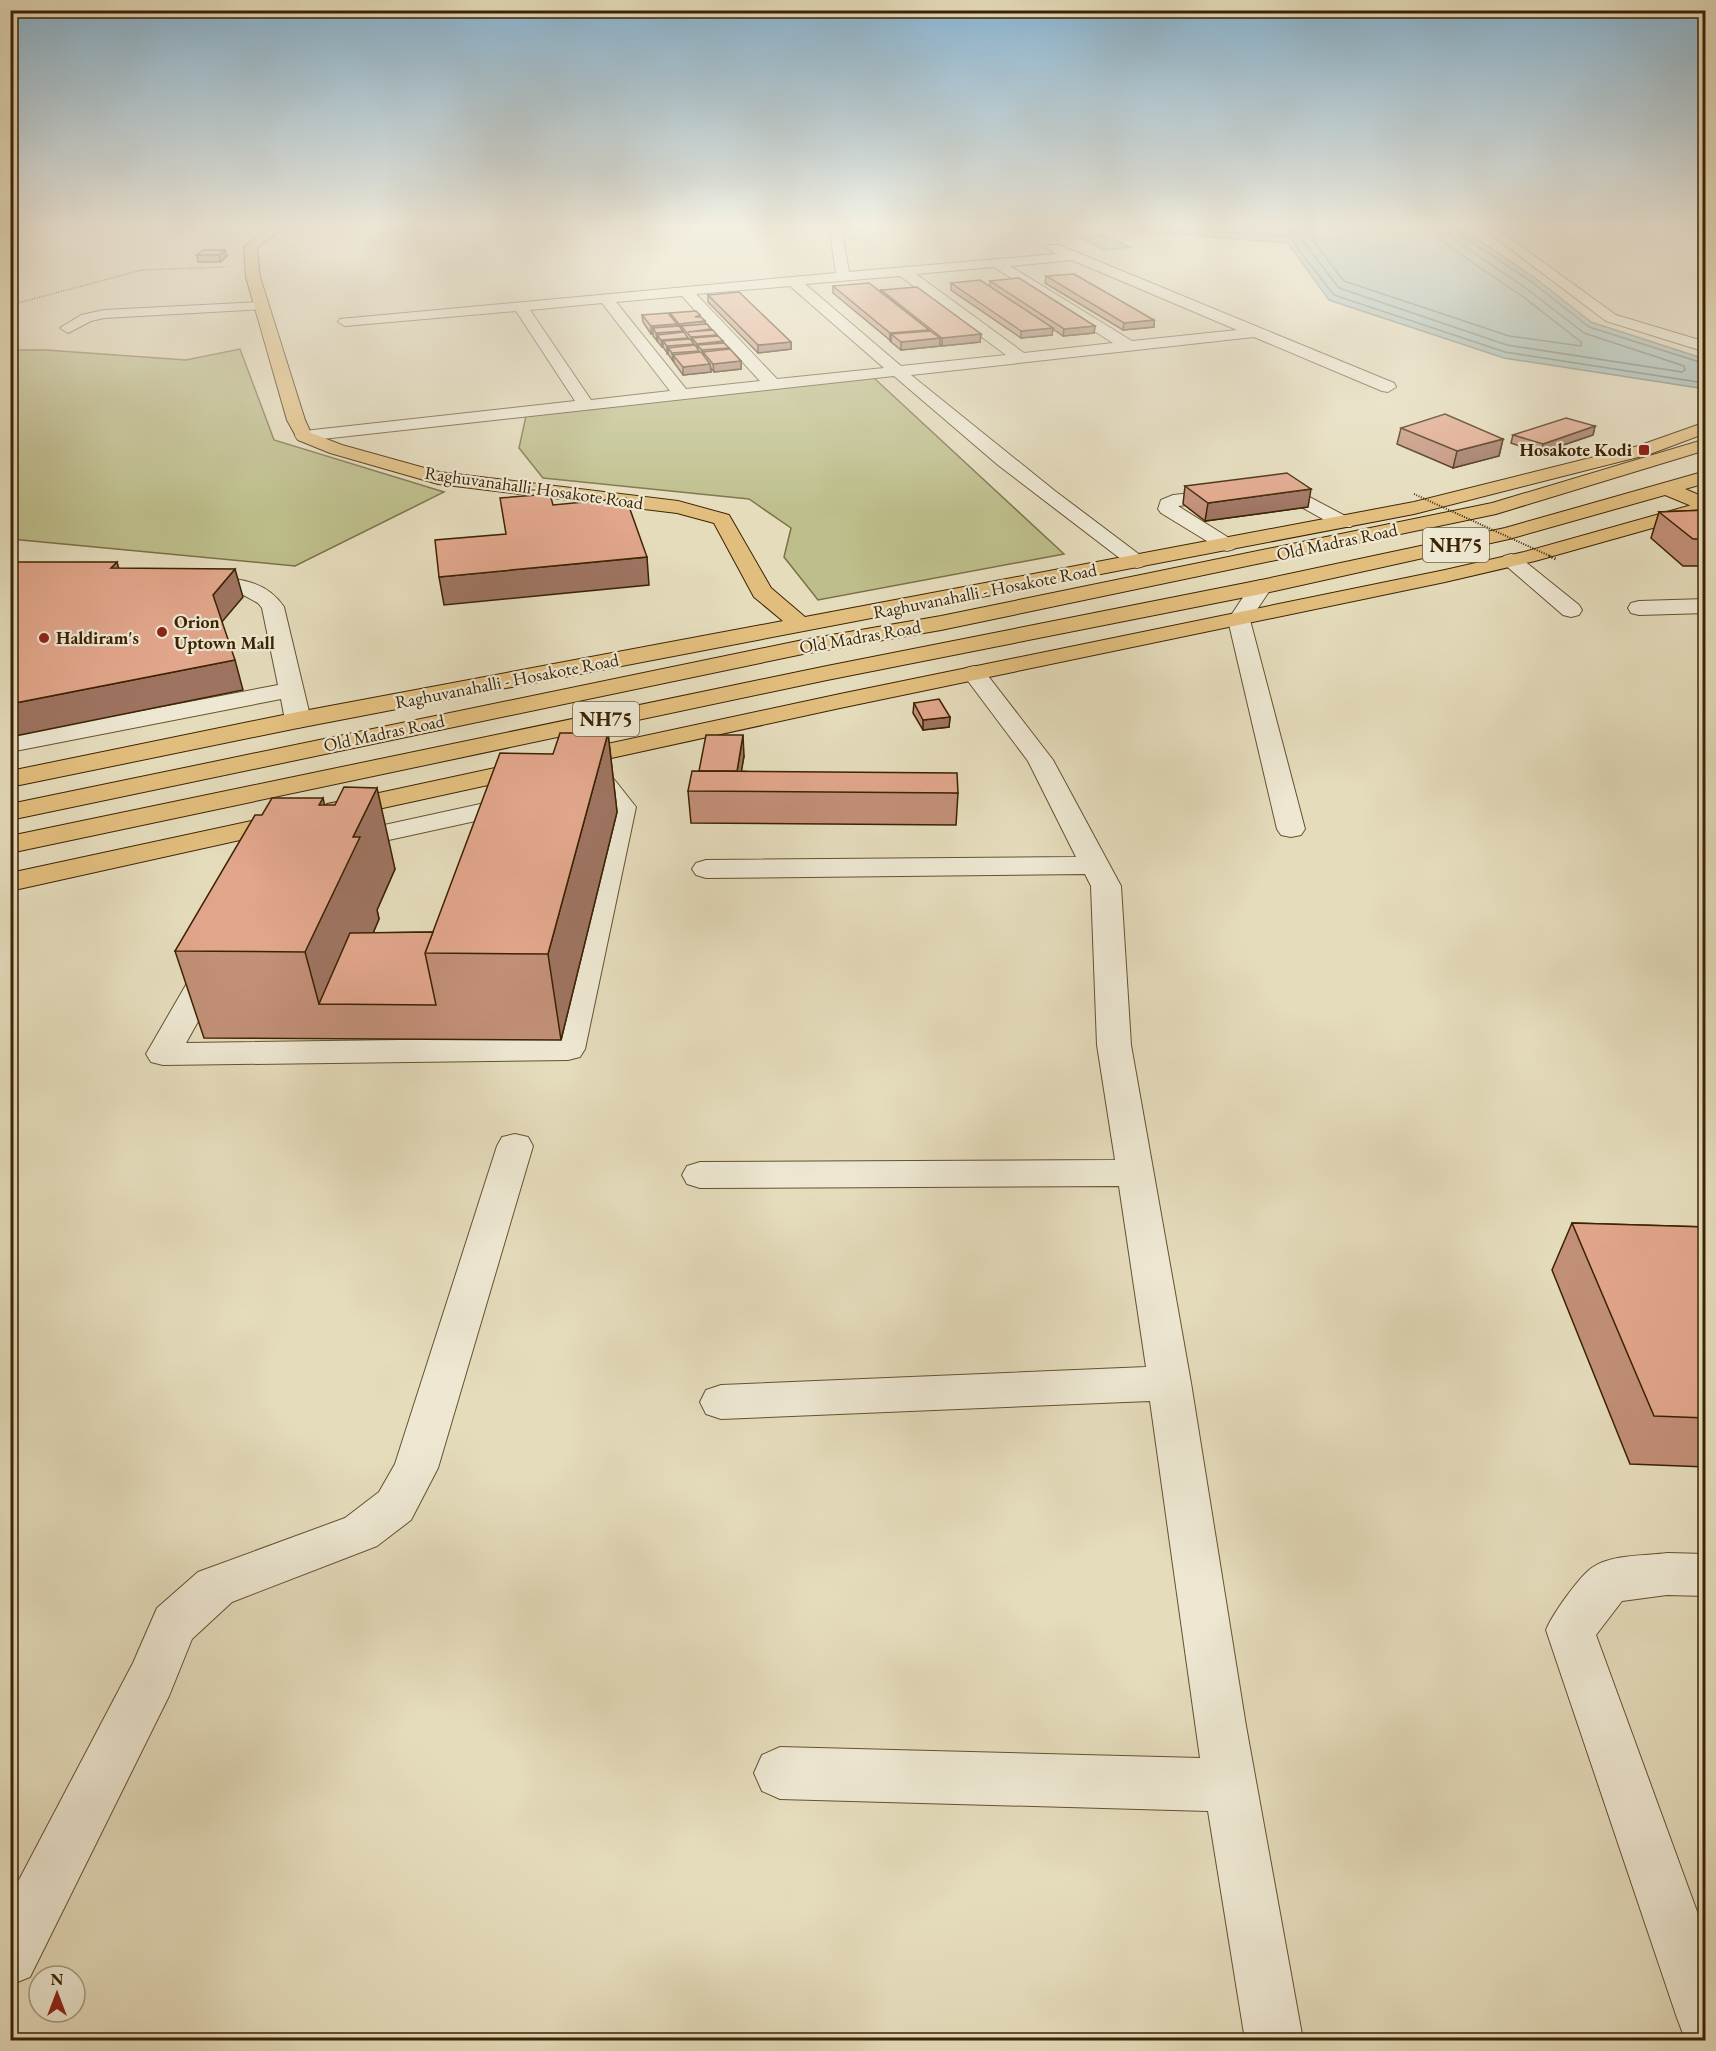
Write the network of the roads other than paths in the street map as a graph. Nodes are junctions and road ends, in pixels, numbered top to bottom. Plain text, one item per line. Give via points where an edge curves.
1 (79, 322) edge
2 (267, 322) edge
3 (345, 322) dead end
4 (348, 322) edge
5 (530, 322) edge
6 (624, 322) edge
7 (714, 322) edge
8 (833, 322) edge
9 (971, 322) edge
10 (1090, 322) edge
11 (1231, 322) edge
12 (1623, 322) edge
13 (68, 328) dead end
14 (1256, 332) junction
15 (1129, 346) junction
16 (1706, 347) edge
17 (1021, 358) junction
18 (890, 372) junction
19 (773, 385) junction
20 (1388, 387) dead end
21 (682, 395) junction
22 (586, 405) junction
23 (1706, 427) edge
24 (304, 436) junction
25 (1706, 444) edge
26 (1706, 477) edge
27 (1667, 488) junction
28 (1472, 495) junction
29 (1706, 506) edge
30 (1497, 508) junction
31 (1344, 523) junction
32 (1072, 535) dead end
33 (1227, 545) junction
34 (1090, 551) dead end
35 (1511, 560) junction
36 (1137, 562) junction
37 (1110, 567) junction
38 (178, 582) edge
39 (1261, 587) junction
40 (1706, 606) edge
41 (1639, 608) dead end
42 (1571, 610) dead end
43 (1239, 620) junction
44 (802, 626) junction
45 (974, 674) junction
46 (291, 690) junction
47 (298, 720) junction
48 (10, 744) edge
49 (582, 756) junction
50 (10, 779) edge
51 (548, 797) edge
52 (10, 812) edge
53 (1291, 829) dead end
54 (314, 836) junction
55 (10, 845) edge
56 (1095, 865) junction
57 (706, 869) dead end
58 (10, 882) edge
59 (227, 941) edge
60 (515, 1146) dead end
61 (1136, 1173) junction
62 (700, 1175) dead end
63 (1170, 1383) junction
64 (721, 1402) dead end
65 (1706, 1575) edge
66 (780, 1773) dead end
67 (1230, 1785) junction
68 (10, 1957) edge
69 (1706, 2018) edge
70 (1274, 2040) edge

1 - 13 street
2 - 24 main road
3 - 4 street
5 - 22 street
6 - 21 street
7 - 19 street
8 - 18 street
9 - 17 street
10 - 15 street
11 - 14 street
12 - 16 street
14 - 15 street
14 - 20 street
15 - 17 street
17 - 18 street
18 - 19 street
18 - 32 street
18 - 36 street
19 - 21 street
21 - 22 street
22 - 24 street
23 - 28 main road, Raghuvanahalli - Hosakote Road via 1644,450
24 - 44 main road, Raghuvanahalli-Hosakote Road via 438,478 678,507 722,519 762,592
25 - 30 main road, Old Madras Road / NH75
26 - 27 main road, Old Madras Road / NH75
27 - 29 main road
27 - 39 main road, Old Madras Road / NH75 via 1509,533
28 - 30 main road
28 - 31 main road, Raghuvanahalli - Hosakote Road
29 - 35 main road
30 - 52 main road, Old Madras Road / NH75
31 - 33 main road, Raghuvanahalli - Hosakote Road
31 - 33 street via 1283,489 1167,504 1168,509
33 - 36 main road, Raghuvanahalli - Hosakote Road
34 - 37 street
35 - 42 street
35 - 43 main road
36 - 37 main road, Raghuvanahalli - Hosakote Road
37 - 44 main road, Raghuvanahalli - Hosakote Road
38 - 46 street via 248,587 265,595 273,607
39 - 43 street
39 - 55 main road, Old Madras Road / NH75 via 815,675
40 - 41 street
43 - 45 main road
43 - 53 street
44 - 47 main road, Raghuvanahalli - Hosakote Road
45 - 49 main road
45 - 56 street via 1040,760
46 - 47 street
46 - 48 street
47 - 50 main road, Raghuvanahalli - Hosakote Road
49 - 54 main road
49 - 59 street via 594,787 622,807 568,1049 163,1054
51 - 54 street
54 - 58 main road
56 - 57 street
56 - 61 street via 1106,886 1114,1044
60 - 68 street via 416,1468 395,1506 361,1532 215,1587 174,1624 151,1679
61 - 62 street
61 - 63 street
63 - 64 street
63 - 67 street
65 - 69 street via 1667,1574 1609,1582 1570,1630
66 - 67 street
67 - 70 street

